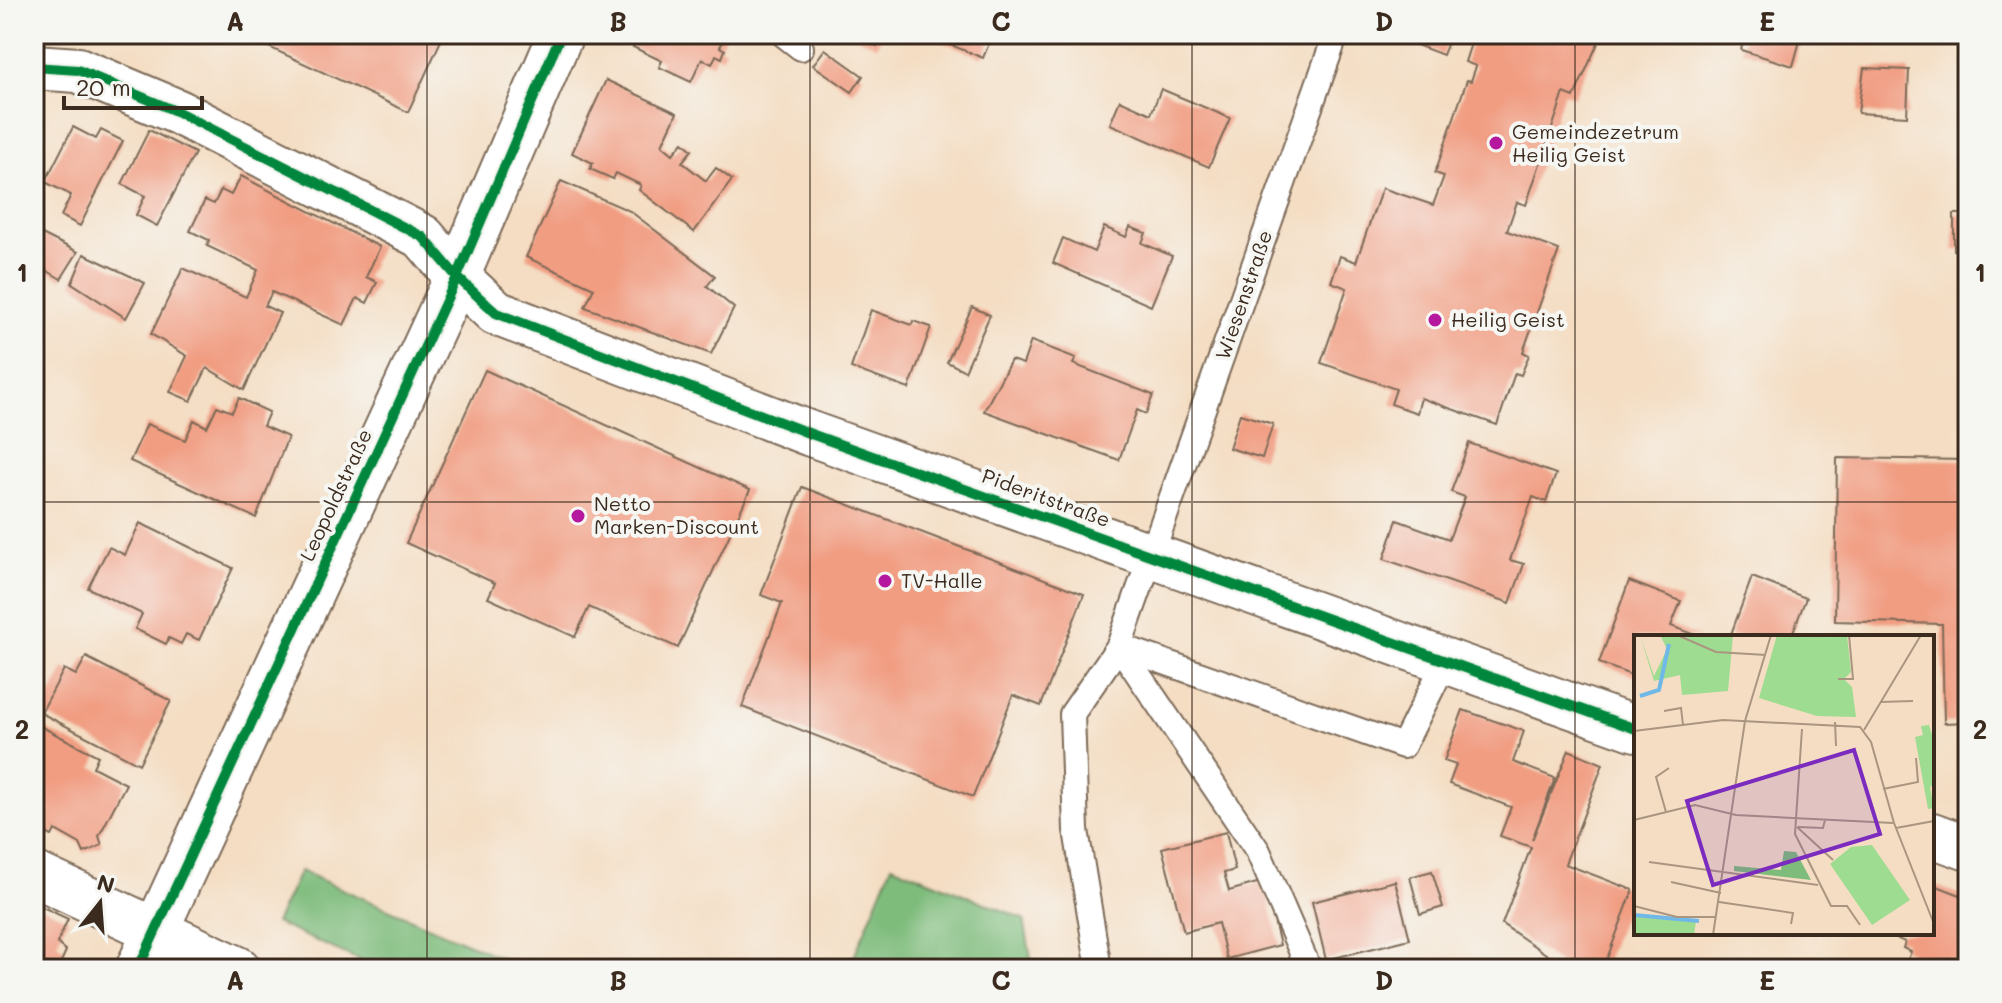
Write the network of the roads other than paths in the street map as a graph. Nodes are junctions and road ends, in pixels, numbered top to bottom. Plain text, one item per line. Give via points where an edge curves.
1 (561, 34) edge
2 (1336, 34) edge
3 (34, 67) edge
4 (457, 277) junction
5 (1152, 555) junction
6 (1119, 646) junction
7 (1446, 660) junction
8 (1634, 728) edge
9 (1934, 836) edge
10 (1968, 848) edge
11 (34, 874) edge
12 (148, 951) edge
13 (238, 969) edge
14 (1099, 969) edge
15 (1309, 969) edge

1 - 4 street, Leopoldstraße
2 - 5 lane, Wiesenstraße
3 - 4 street, Pideritstraße via 78,70 178,112 423,237
4 - 5 street, Pideritstraße via 496,313 811,434
4 - 12 street, Leopoldstraße
5 - 6 lane, Wiesenstraße
5 - 7 street, Pideritstraße
6 - 7 lane via 1403,746
6 - 14 lane, Wiesenstraße via 1072,714 1076,830
6 - 15 lane via 1258,851
7 - 8 street, Pideritstraße
9 - 10 street
11 - 12 street
12 - 13 street

